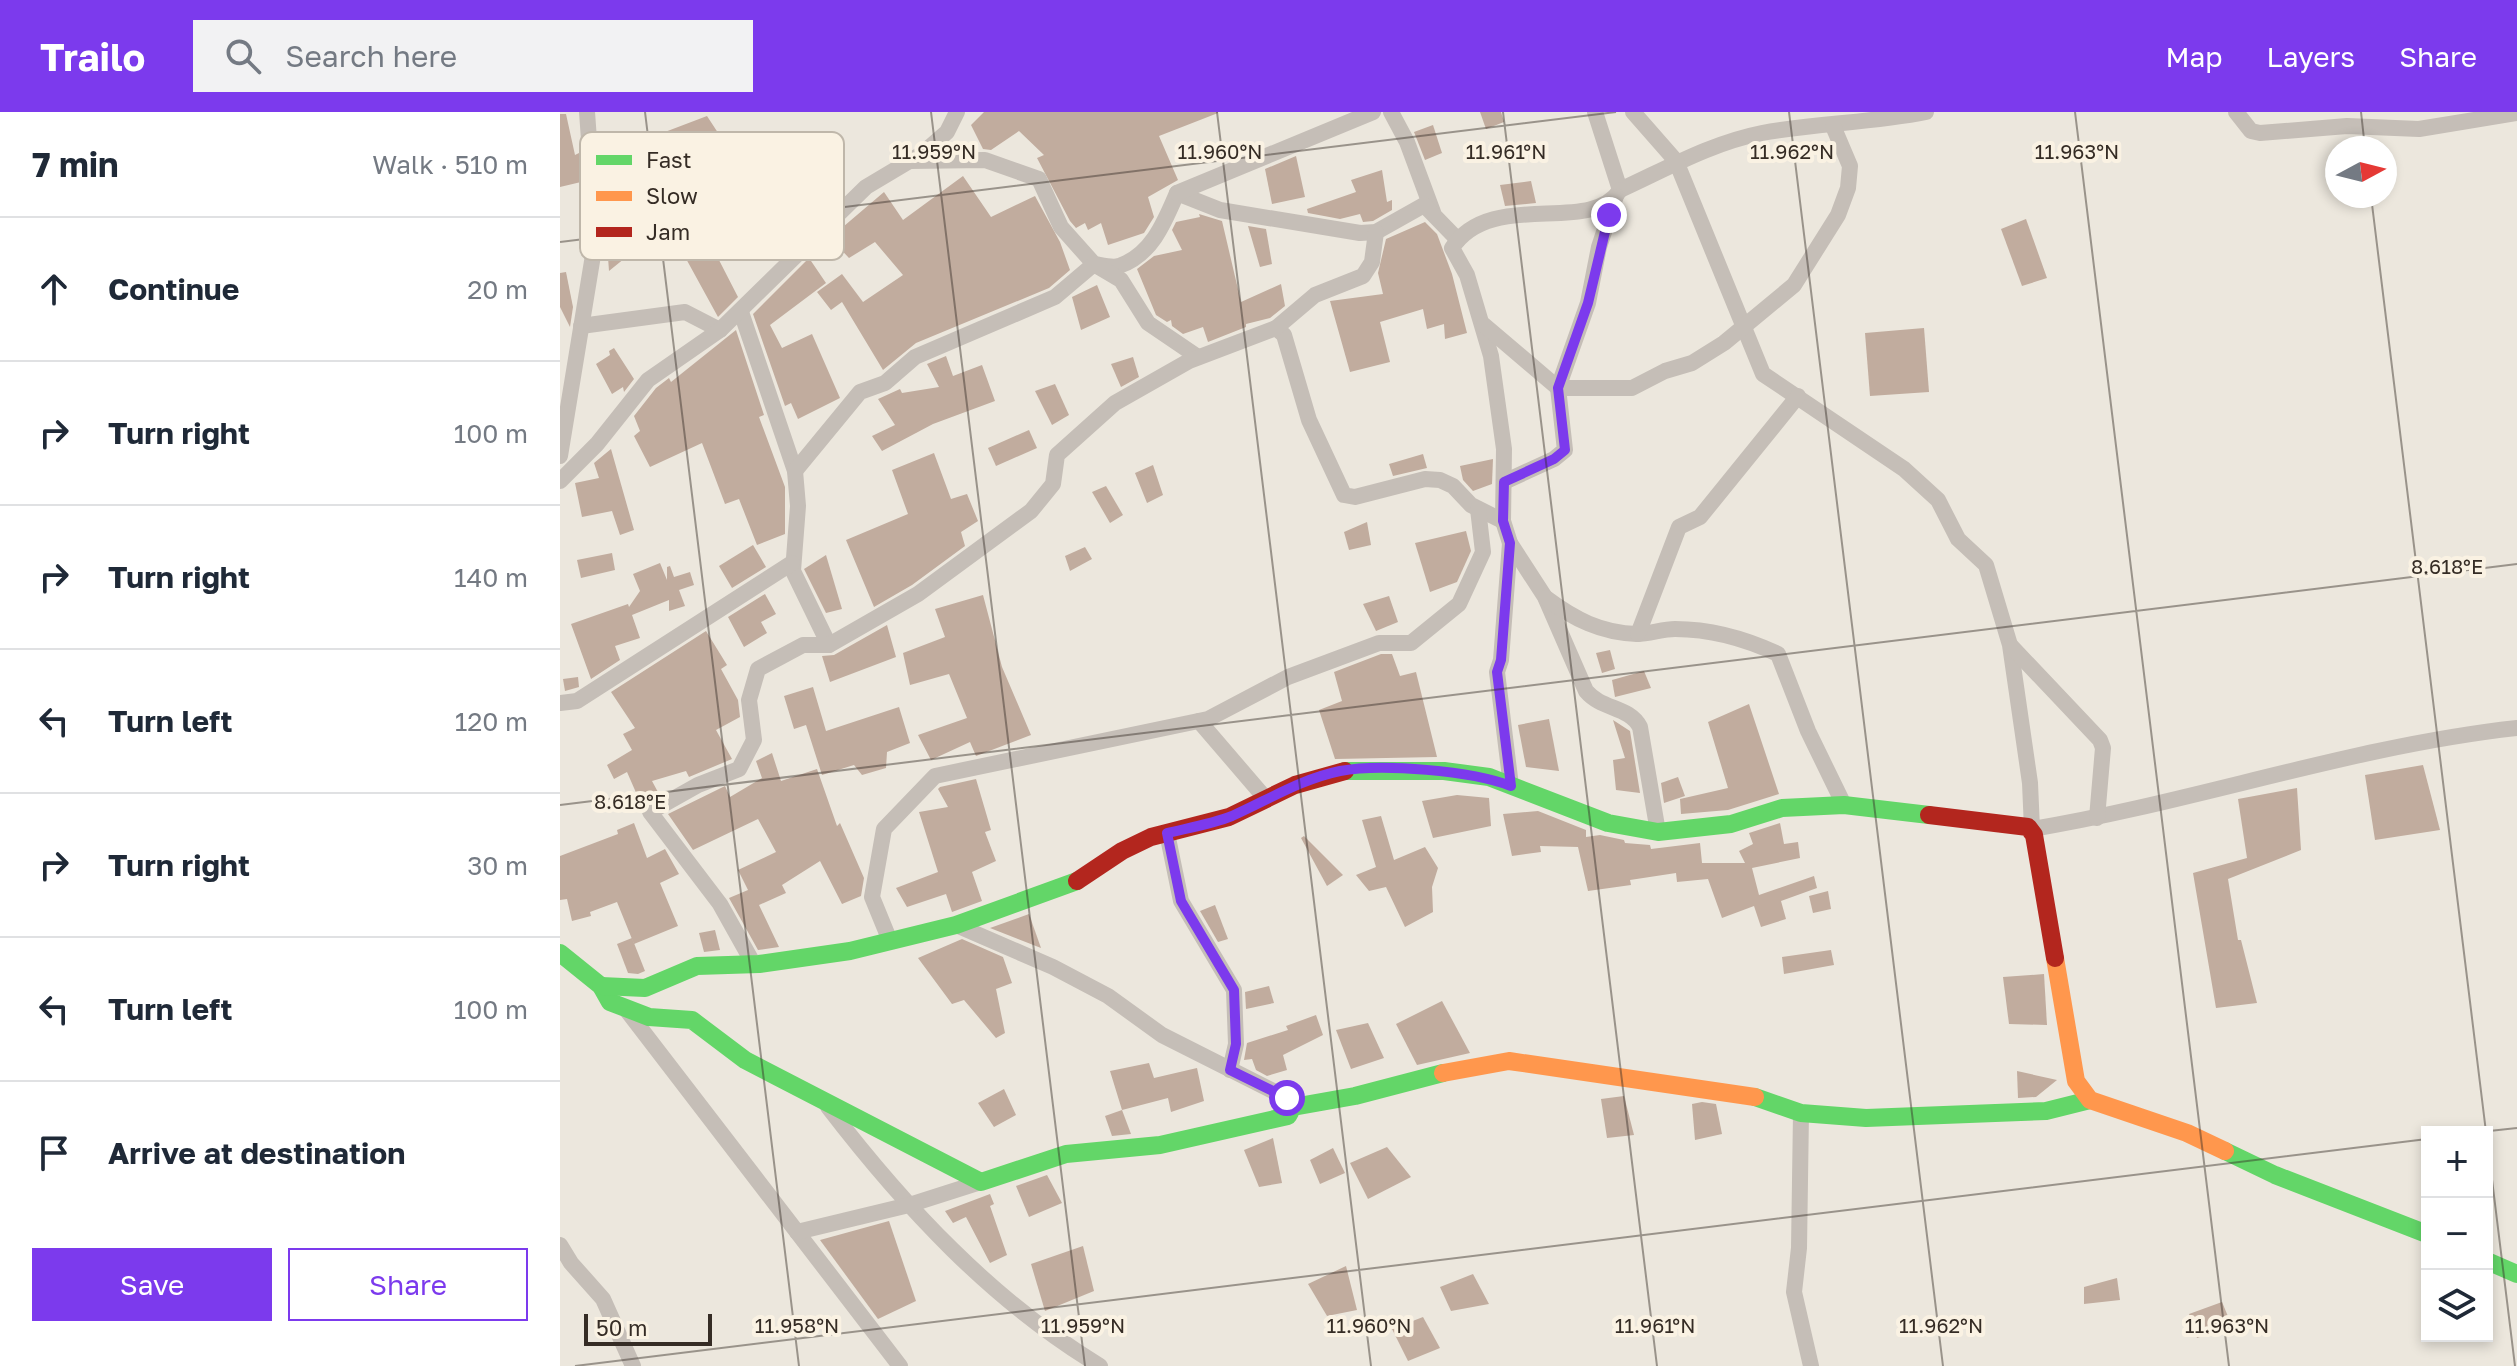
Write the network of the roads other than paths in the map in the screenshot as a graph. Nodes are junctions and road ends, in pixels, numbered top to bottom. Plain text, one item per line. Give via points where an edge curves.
1 (587, 112) edge
2 (957, 112) edge
3 (1373, 112) edge
4 (1391, 112) edge
5 (1595, 112) edge
6 (1633, 112) edge
7 (1926, 112) edge
8 (2236, 112) edge
9 (2517, 113) edge
10 (1881, 116) edge
11 (1833, 126) junction
12 (588, 132) edge
13 (909, 161) junction
14 (1676, 161) junction
15 (1177, 193) junction
16 (1618, 193) junction
17 (844, 209) edge
18 (1433, 212) junction
19 (1376, 232) junction
20 (1458, 240) junction
21 (592, 260) edge
22 (793, 260) edge
23 (1094, 264) junction
24 (741, 312) junction
25 (1484, 325) junction
26 (1746, 325) junction
27 (581, 326) junction
28 (1276, 328) junction
29 (720, 330) junction
30 (1198, 357) junction
31 (1558, 388) junction
32 (1798, 396) junction
33 (560, 456) edge
34 (795, 471) junction
35 (560, 481) edge
36 (1504, 482) junction
37 (1478, 509) junction
38 (1503, 521) junction
39 (1510, 543) junction
40 (792, 563) junction
41 (1545, 597) junction
42 (1638, 634) junction
43 (829, 645) junction
44 (2010, 645) junction
45 (560, 703) edge
46 (1199, 721) junction
47 (2517, 728) edge
48 (1511, 786) junction
49 (1266, 799) junction
50 (1844, 805) junction
51 (2097, 818) junction
52 (2032, 829) junction
53 (1658, 832) junction
54 (1167, 833) junction
55 (956, 925) junction
56 (890, 941) junction
57 (560, 953) edge
58 (753, 963) junction
59 (601, 986) junction
60 (628, 1012) junction
61 (1230, 1070) junction
62 (2090, 1100) junction
63 (827, 1105) junction
64 (1293, 1107) junction
65 (1801, 1113) junction
66 (981, 1182) junction
67 (909, 1205) junction
68 (797, 1232) junction
69 (2421, 1232) edge
70 (560, 1245) edge
71 (2493, 1264) edge
72 (2517, 1274) edge
73 (633, 1366) edge
74 (900, 1366) edge
75 (1100, 1366) edge
76 (1811, 1366) edge

1 - 12 street
2 - 13 street via 947,132
3 - 15 street
4 - 18 street
5 - 16 street
6 - 14 street
7 - 10 street
8 - 9 street via 2251,131 2260,133 2347,126 2406,130
10 - 11 street
11 - 14 street via 1761,133
11 - 26 street via 1850,166 1838,215 1806,271
13 - 17 street via 866,187
13 - 23 street via 985,160 1039,179 1061,227
14 - 16 street
14 - 26 street
15 - 19 street via 1220,210
15 - 23 street via 1161,233 1147,247 1118,266
16 - 20 street via 1591,208 1493,218
16 - 31 street
18 - 19 street via 1424,205
18 - 20 street
19 - 28 street via 1372,262 1363,276 1315,295
20 - 25 street via 1452,248
21 - 27 street
22 - 24 street
23 - 30 street via 1121,280 1148,323
23 - 34 street via 1055,297 915,357 885,383 860,392
24 - 29 street
24 - 34 street
25 - 31 street
25 - 36 street via 1500,406
26 - 31 street via 1692,363 1647,383 1632,388
26 - 32 street via 1763,374
27 - 29 street via 685,312
27 - 33 street
28 - 30 street
28 - 37 street via 1284,335 1309,420 1344,495 1440,480
29 - 35 street via 648,380
30 - 43 street via 1115,403 1070,440 1057,455 1053,484 1031,511 918,594
31 - 36 street via 1565,450
32 - 42 street via 1700,517 1679,527
32 - 44 street via 1904,469 1938,500 1958,539 1986,565
34 - 40 street via 798,506
36 - 38 street
37 - 38 street
37 - 46 street via 1483,552 1459,604 1411,643 1379,643
38 - 39 street
39 - 41 street
39 - 48 street via 1497,672
40 - 43 street
40 - 45 street via 577,701
41 - 42 street via 1584,624
41 - 53 street via 1586,691 1597,703 1630,713 1640,727
42 - 50 street via 1707,632 1749,640 1778,654
43 - 58 street via 803,645 758,669 749,700 754,740 739,769 650,812 720,904
44 - 51 street via 2100,740
44 - 52 street
46 - 49 street
46 - 56 street via 935,776 884,829 872,897
47 - 51 street via 2364,756
48 - 49 street via 1444,771 1343,771
48 - 53 street via 1608,823
49 - 54 street via 1229,817
50 - 52 street
50 - 53 street via 1782,808 1719,826
51 - 52 street
52 - 62 street via 2076,1081
54 - 55 street via 1122,851 1087,878
54 - 61 street via 1181,901 1234,990 1236,1044
55 - 56 street
55 - 61 street via 1108,996 1162,1035
56 - 58 street
57 - 59 street
58 - 59 street via 697,966 645,988
59 - 60 street via 610,1002
60 - 63 street via 692,1020 745,1060
60 - 68 street
61 - 64 street via 1287,1098
62 - 65 street via 2046,1111 1866,1118
62 - 69 street via 2187,1133 2275,1175
63 - 66 street
63 - 67 street
64 - 65 street via 1509,1061 1746,1094
64 - 66 street via 1288,1116 1160,1145 1066,1154
65 - 76 street via 1794,1292
66 - 67 street
67 - 68 street
67 - 75 street via 1032,1319
68 - 74 street
70 - 73 street via 603,1299
71 - 72 street

